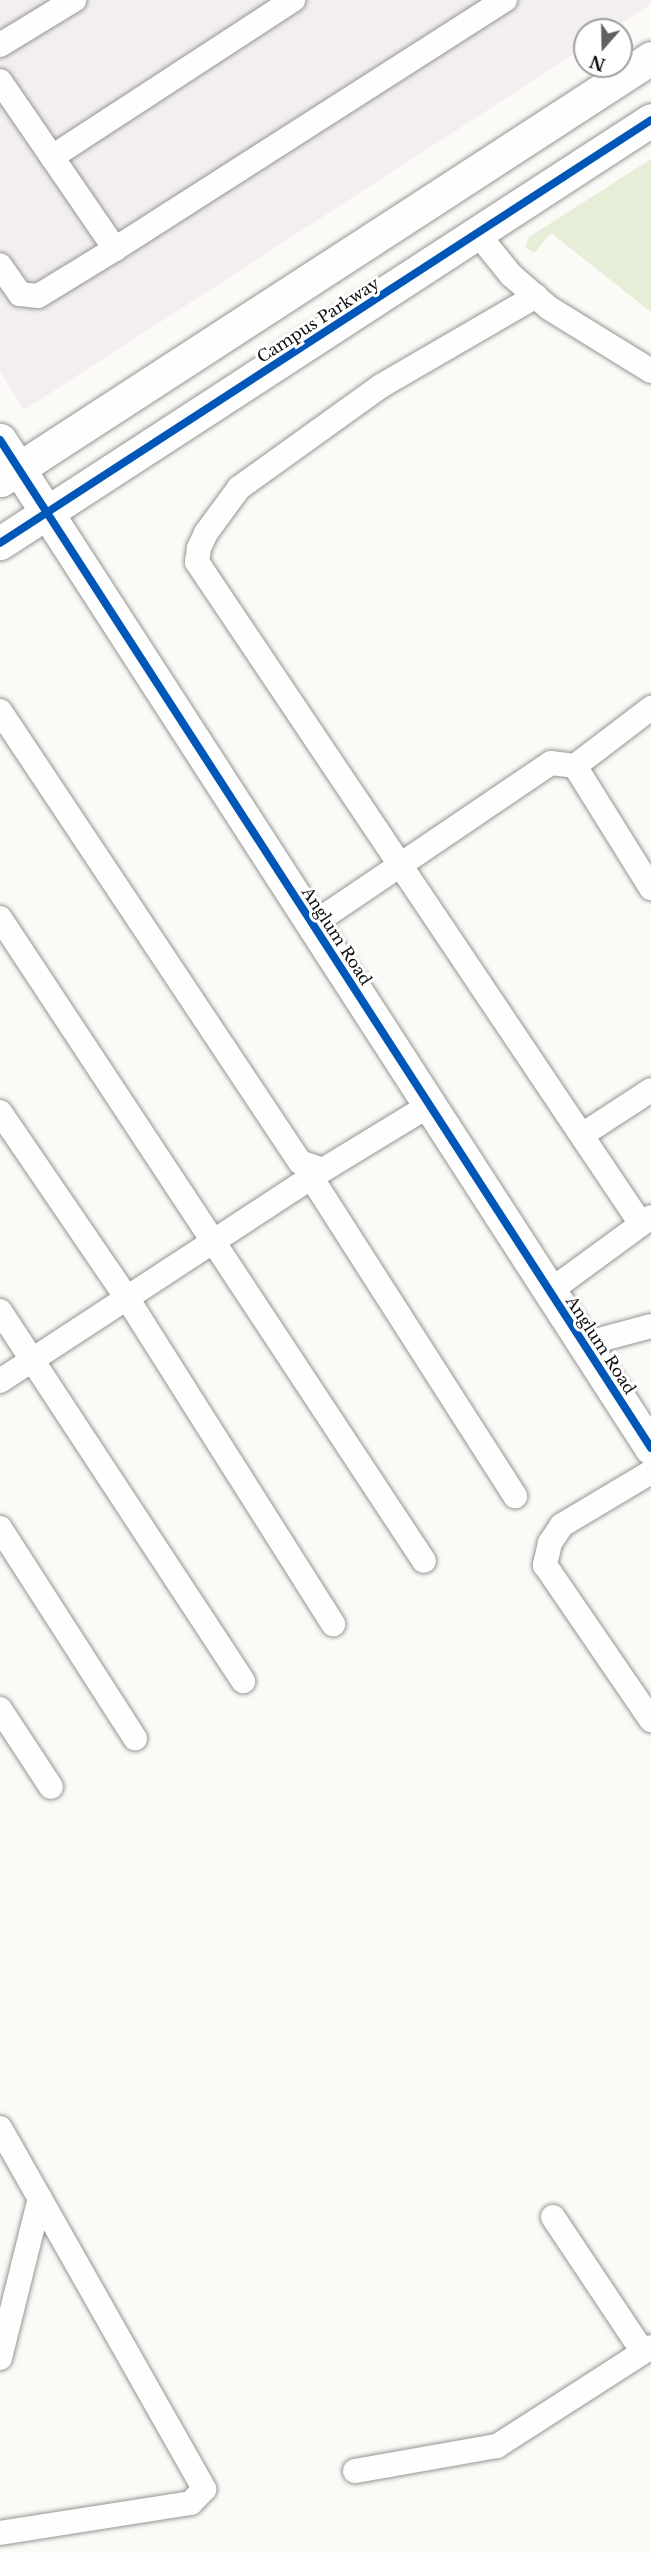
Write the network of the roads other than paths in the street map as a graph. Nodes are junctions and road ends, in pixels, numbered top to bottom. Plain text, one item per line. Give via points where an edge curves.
1 (74, 0) edge
2 (292, 0) edge
3 (505, 0) edge
4 (0, 45) edge
5 (651, 58) edge
6 (0, 81) edge
7 (651, 120) edge
8 (52, 157) junction
9 (477, 233) junction
10 (115, 249) junction
11 (0, 265) edge
12 (536, 296) junction
13 (651, 371) edge
14 (0, 440) edge
15 (9, 475) edge
16 (47, 512) junction
17 (0, 543) edge
18 (651, 708) edge
19 (0, 711) edge
20 (575, 766) junction
21 (400, 864) junction
22 (651, 888) edge
23 (0, 918) edge
24 (313, 924) junction
25 (651, 1090) edge
26 (430, 1105) junction
27 (0, 1112) edge
28 (582, 1135) junction
29 (317, 1173) junction
30 (646, 1221) edge
31 (212, 1242) junction
32 (550, 1291) junction
33 (127, 1298) junction
34 (0, 1311) edge
35 (651, 1326) edge
36 (584, 1344) junction
37 (33, 1359) junction
38 (0, 1381) edge
39 (651, 1448) edge
40 (651, 1472) edge
41 (515, 1496) dead end
42 (0, 1528) edge
43 (424, 1561) dead end
44 (333, 1624) dead end
45 (243, 1681) dead end
46 (0, 1709) edge
47 (651, 1720) edge
48 (135, 1738) dead end
49 (51, 1787) dead end
50 (0, 2127) edge
51 (40, 2198) junction
52 (554, 2217) dead end
53 (647, 2350) edge
54 (0, 2358) edge
55 (355, 2471) dead end
56 (0, 2534) edge

1 - 4 lane
2 - 8 lane
3 - 10 lane
5 - 15 street
6 - 8 lane
7 - 9 street, Campus Parkway
8 - 10 lane
9 - 12 lane via 511,275
9 - 16 street, Campus Parkway
10 - 11 lane via 38,296 20,294
12 - 13 lane
12 - 21 lane via 381,386 239,488 199,548 197,562
14 - 15 street, Anglum Road
15 - 16 street, Anglum Road
16 - 17 street, Campus Parkway
16 - 24 street, Anglum Road
18 - 20 lane
19 - 29 lane via 300,1162
20 - 21 lane via 551,763
20 - 22 lane
21 - 24 lane
21 - 28 lane
23 - 31 lane
24 - 26 street, Anglum Road
25 - 28 lane
26 - 29 lane
26 - 32 street, Anglum Road
27 - 33 lane
28 - 30 lane
29 - 31 lane
29 - 41 lane
30 - 32 lane
31 - 33 lane
31 - 43 lane
32 - 36 street, Anglum Road
33 - 37 lane
33 - 44 lane
34 - 37 lane
35 - 36 lane
36 - 39 street, Anglum Road
37 - 38 lane
37 - 45 lane
40 - 47 lane via 562,1525 550,1543 545,1565
42 - 48 lane
46 - 49 lane
50 - 51 lane
51 - 54 lane
51 - 56 lane via 204,2489 190,2503
52 - 53 lane
53 - 55 lane via 497,2446

